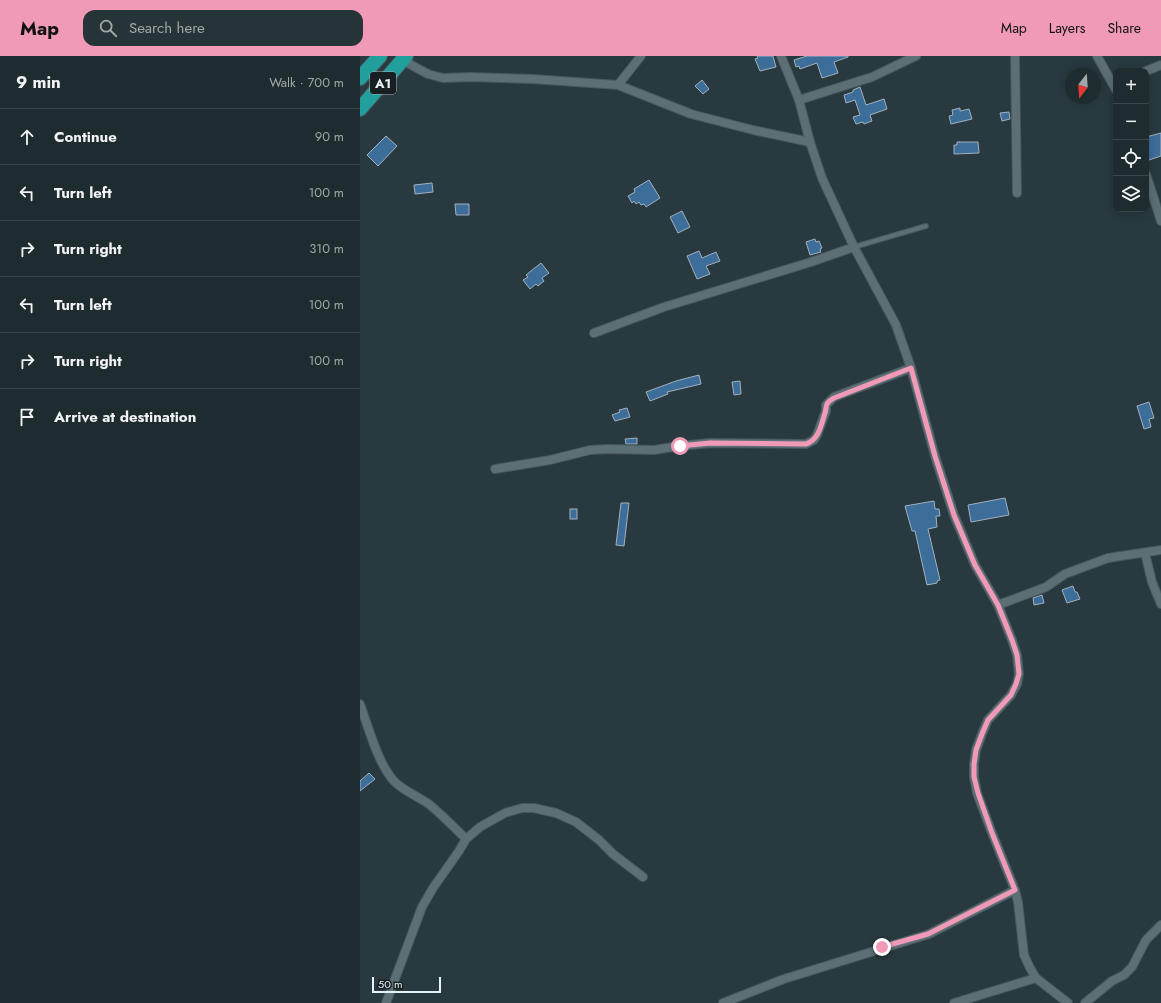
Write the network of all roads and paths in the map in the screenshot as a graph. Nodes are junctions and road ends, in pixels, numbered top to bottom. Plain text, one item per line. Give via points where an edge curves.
1 (380, 56) edge
2 (641, 56) edge
3 (781, 56) edge
4 (916, 56) edge
5 (1015, 56) edge
6 (1097, 56) edge
7 (404, 58) edge
8 (1161, 65) edge
9 (1149, 70) edge
10 (360, 78) edge
11 (1113, 84) edge
12 (618, 85) junction
13 (799, 100) junction
14 (360, 109) edge
15 (810, 142) junction
16 (1147, 176) edge
17 (1017, 193) dead end
18 (1161, 221) edge
19 (926, 226) dead end
20 (854, 247) junction
21 (594, 333) dead end
22 (911, 368) junction
23 (494, 469) dead end
24 (1161, 550) edge
25 (1145, 553) junction
26 (1161, 604) edge
27 (998, 605) junction
28 (360, 704) edge
29 (466, 839) junction
30 (643, 877) dead end
31 (1015, 890) junction
32 (1161, 925) edge
33 (1036, 978) junction
34 (386, 1003) edge
35 (723, 1003) edge
36 (954, 1003) edge
37 (1068, 1003) edge
38 (1085, 1003) edge

1 - 10 highway, A1
2 - 12 street
3 - 13 street
4 - 13 street via 872,76
5 - 17 street
6 - 11 street
7 - 12 street via 428,74 443,78 533,79
7 - 14 highway, A1
8 - 9 street
12 - 15 street via 691,114
13 - 15 street
15 - 20 street via 822,178
16 - 18 street
19 - 20 lane
20 - 21 street via 664,307
20 - 22 street via 896,325
22 - 23 street via 830,400 826,405 817,435 806,444 710,443 654,450 602,449
22 - 27 street via 954,515 975,565
24 - 25 street
25 - 26 street via 1152,582
25 - 27 street via 1108,558 1065,574 1046,587
27 - 31 street via 1017,655 1019,674 1011,695 988,720 976,750 974,777 992,833
28 - 29 street via 377,752 393,780 430,805
29 - 30 street via 480,827 505,813 522,808 534,808 556,813 576,822
29 - 34 street via 422,908
31 - 33 street via 1024,955
31 - 35 street via 928,934 784,979
32 - 38 street via 1146,940 1132,967
33 - 36 street
33 - 37 street

